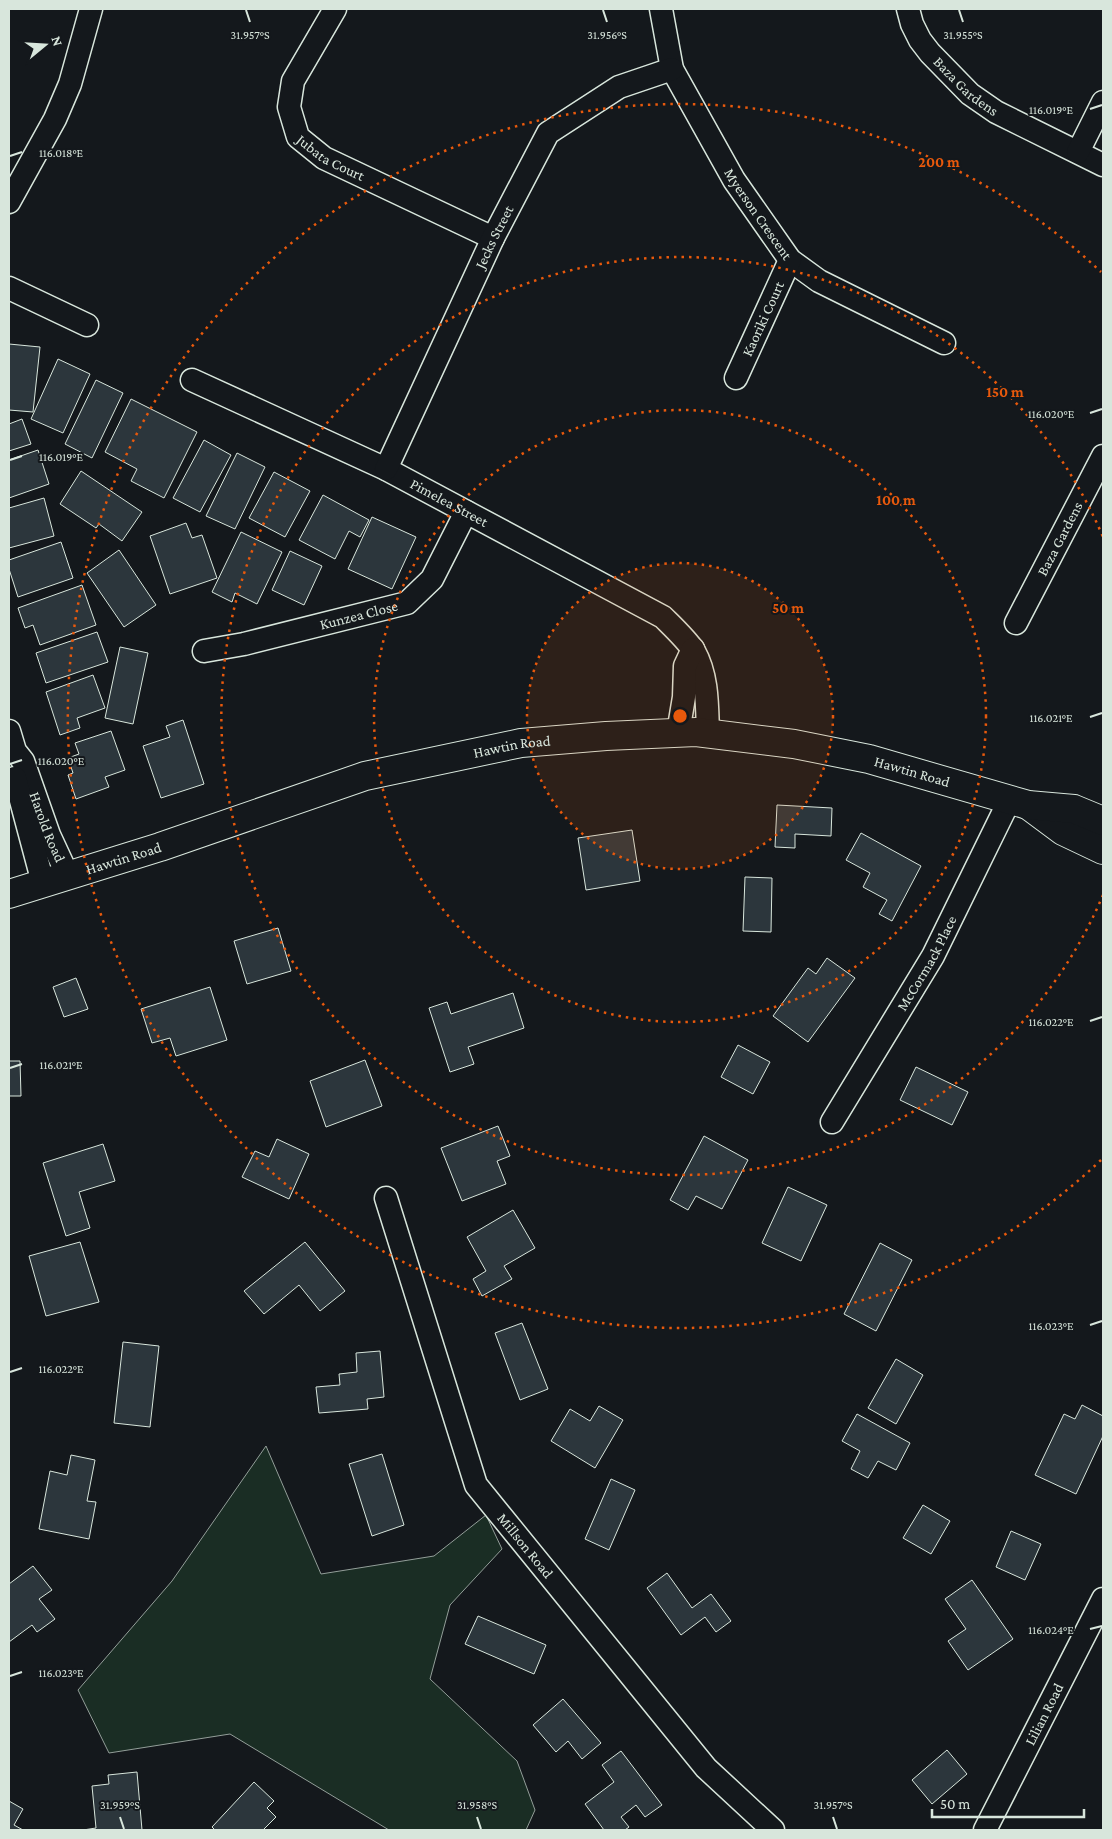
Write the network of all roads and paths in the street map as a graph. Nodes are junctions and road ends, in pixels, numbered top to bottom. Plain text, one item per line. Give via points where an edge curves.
1 (91, 9) edge
2 (335, 9) edge
3 (661, 9) edge
4 (908, 9) edge
5 (672, 69) junction
6 (1103, 102) edge
7 (1078, 152) junction
8 (1103, 165) edge
9 (9, 202) edge
10 (493, 238) junction
11 (790, 260) junction
12 (9, 288) edge
13 (87, 325) dead end
14 (944, 343) dead end
15 (736, 378) dead end
16 (192, 380) dead end
17 (1103, 456) edge
18 (386, 469) junction
19 (466, 512) junction
20 (1016, 623) dead end
21 (693, 650) junction
22 (204, 651) dead end
23 (678, 733) junction
24 (708, 734) junction
25 (12, 741) edge
26 (1019, 802) junction
27 (1103, 821) edge
28 (1103, 850) edge
29 (55, 880) junction
30 (9, 894) edge
31 (832, 1122) dead end
32 (386, 1198) dead end
33 (1103, 1599) edge
34 (772, 1830) edge
35 (985, 1830) edge

1 - 9 street via 70,84 55,119
2 - 10 street, Jubata Court via 293,81 289,107 298,137 324,158
3 - 5 street, Myerson Crescent
4 - 7 street, Baza Gardens via 912,24 930,54 970,94 996,112
5 - 10 street, Jecks Street via 619,86 548,133
5 - 11 street, Myerson Crescent via 734,180
6 - 7 street
7 - 8 street, Baza Gardens
10 - 18 street, Jecks Street
11 - 14 street, Myerson Crescent via 819,281
11 - 15 street, Kaoriki Court
12 - 13 street
16 - 18 street, Pimelea Street
17 - 20 street, Baza Gardens
18 - 19 street, Pimelea Street
19 - 21 street, Pimelea Street via 663,617
19 - 22 street, Kunzea Close via 432,579 407,603
21 - 23 street via 685,666
21 - 24 street, Pimelea Street via 702,668
23 - 24 main road, Hawtin Road
23 - 29 main road, Hawtin Road via 521,743 365,776
24 - 26 main road, Hawtin Road via 794,744 869,759
25 - 29 street, Harold Road via 11,763
26 - 27 main road, Hawtin Road via 1074,809
26 - 28 main road, Hawtin Road via 1063,831
26 - 31 street, McCormack Place via 933,956
29 - 30 main road, Hawtin Road
32 - 34 street, Millson Road via 476,1485 706,1768
33 - 35 street, Lilian Road

